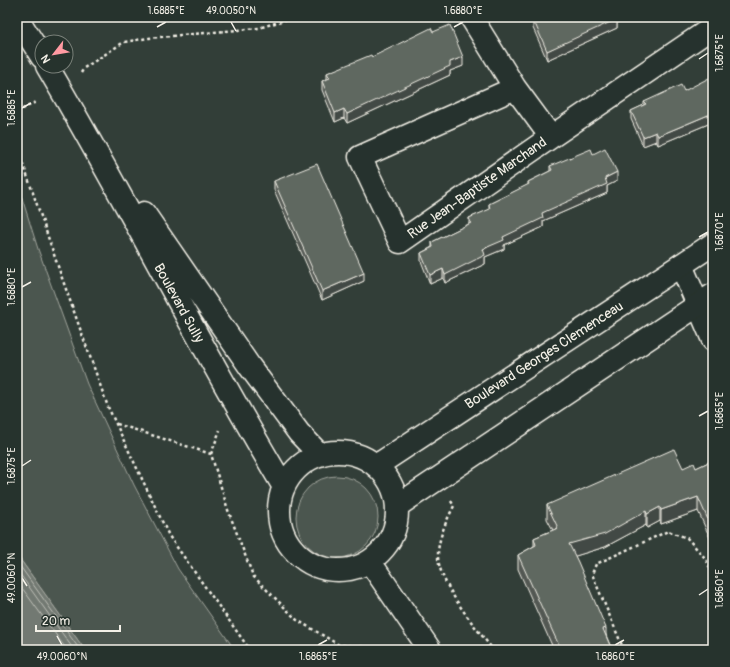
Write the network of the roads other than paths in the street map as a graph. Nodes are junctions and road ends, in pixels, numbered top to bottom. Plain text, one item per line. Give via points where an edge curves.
1 (471, 17) edge
2 (17, 18) edge
3 (713, 27) edge
4 (34, 45) edge
5 (52, 74) edge
6 (515, 88) junction
7 (77, 117) junction
8 (551, 137) junction
9 (713, 244) edge
10 (681, 265) junction
11 (705, 300) edge
12 (713, 340) edge
13 (320, 455) junction
14 (376, 466) junction
15 (284, 487) junction
16 (397, 506) junction
17 (370, 562) junction
18 (430, 650) edge

1 - 6 main road
2 - 4 main road
3 - 8 main road, Rue Jean-Baptiste Marchand
5 - 7 main road, Boulevard Sully
6 - 8 main road
6 - 8 main road, Rue Jean-Baptiste Marchand via 360,156 400,242
7 - 13 main road, Boulevard Sully via 250,367 299,433
7 - 15 main road, Boulevard Sully via 233,401
9 - 10 main road, Boulevard Georges Clemenceau
10 - 11 main road
10 - 14 main road, Boulevard Georges Clemenceau
11 - 12 main road
11 - 16 main road
13 - 14 main road via 343,452 361,456
13 - 15 main road via 308,460 294,471
14 - 16 main road via 388,479 396,496
15 - 17 main road via 279,506 280,524 287,542 299,556 315,566 333,571 352,569
16 - 17 main road via 393,533 384,550
17 - 18 main road

